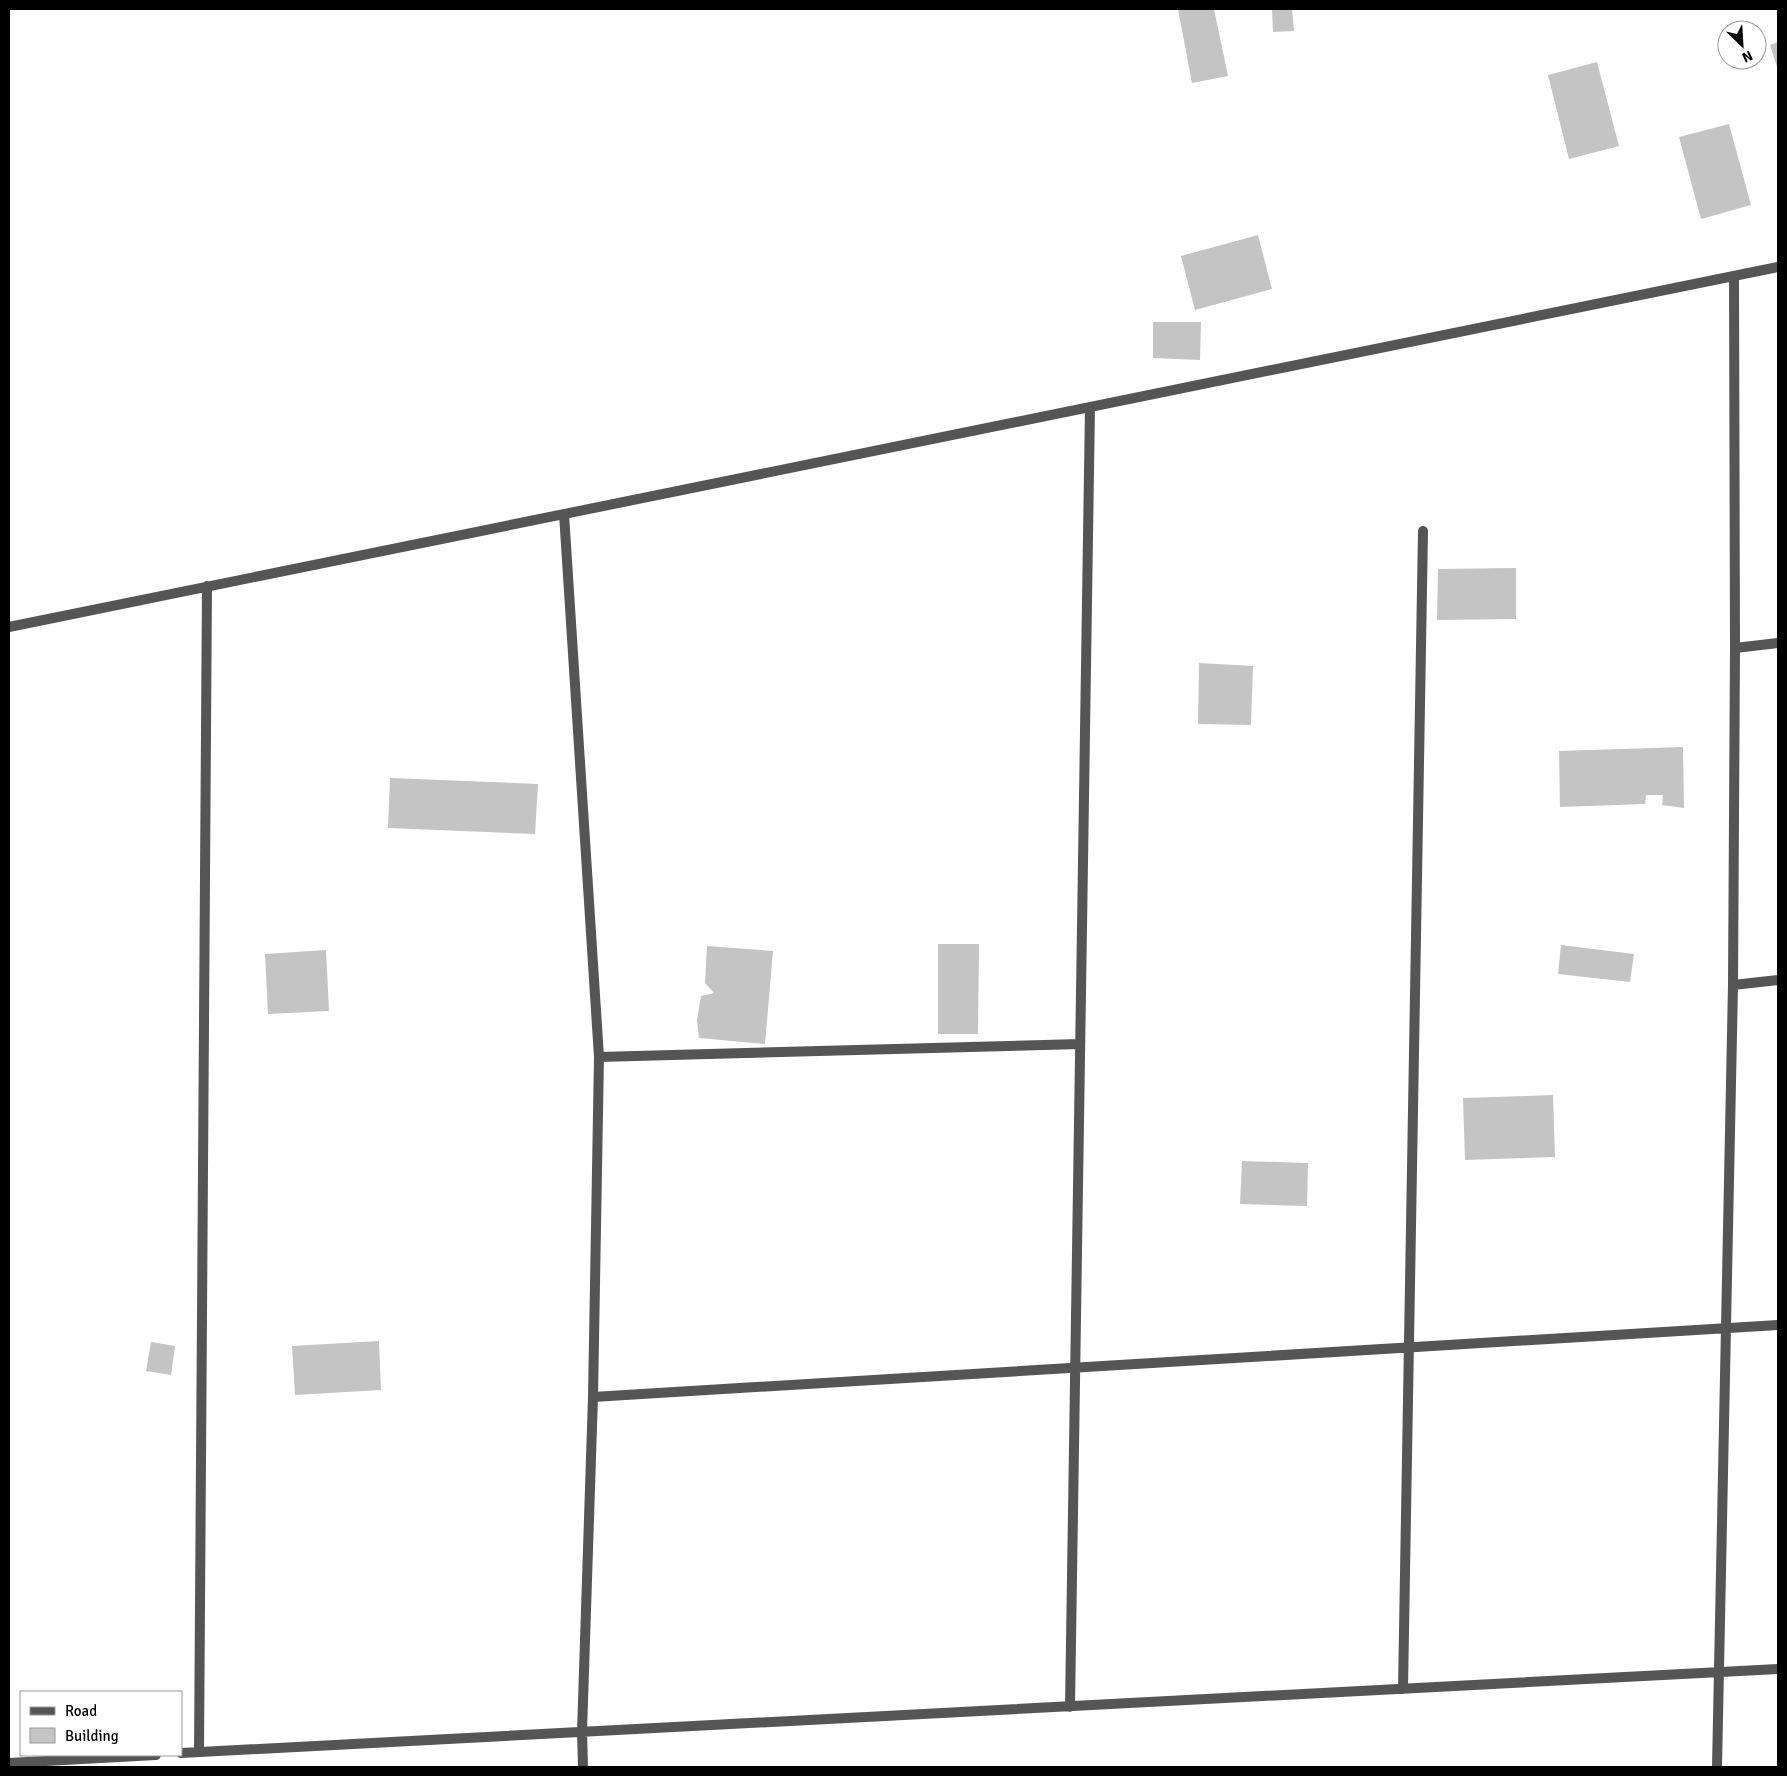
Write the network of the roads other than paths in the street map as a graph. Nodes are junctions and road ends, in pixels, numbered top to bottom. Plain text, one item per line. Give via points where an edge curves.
1 (1778, 267) edge
2 (1734, 276) junction
3 (1090, 407) junction
4 (564, 514) junction
5 (1423, 531) dead end
6 (207, 586) junction
7 (9, 627) edge
8 (1778, 643) edge
9 (1735, 648) junction
10 (1778, 980) edge
11 (1732, 985) junction
12 (1080, 1044) junction
13 (599, 1057) junction
14 (1778, 1325) edge
15 (1725, 1328) junction
16 (1409, 1347) junction
17 (1076, 1367) junction
18 (593, 1397) junction
19 (1778, 1669) edge
20 (1719, 1672) junction
21 (1403, 1689) junction
22 (1070, 1707) junction
23 (582, 1732) junction
24 (199, 1752) junction
25 (182, 1753) edge
26 (138, 1756) edge
27 (9, 1763) edge
28 (582, 1767) edge
29 (1717, 1767) edge

1 - 2 street
2 - 3 street
2 - 9 street
3 - 4 street
3 - 12 street
4 - 6 street
4 - 13 street
5 - 16 street
6 - 7 street
6 - 24 street
8 - 9 street
9 - 11 street
10 - 11 street
11 - 15 street
12 - 13 street
12 - 17 street
13 - 18 street
14 - 15 street
15 - 16 street
15 - 20 street
16 - 17 street
16 - 21 street
17 - 18 street
17 - 22 street
18 - 23 street
19 - 20 street
20 - 21 street
20 - 29 street
21 - 22 street
22 - 23 street
23 - 24 street
23 - 28 street
24 - 25 street
26 - 27 street

